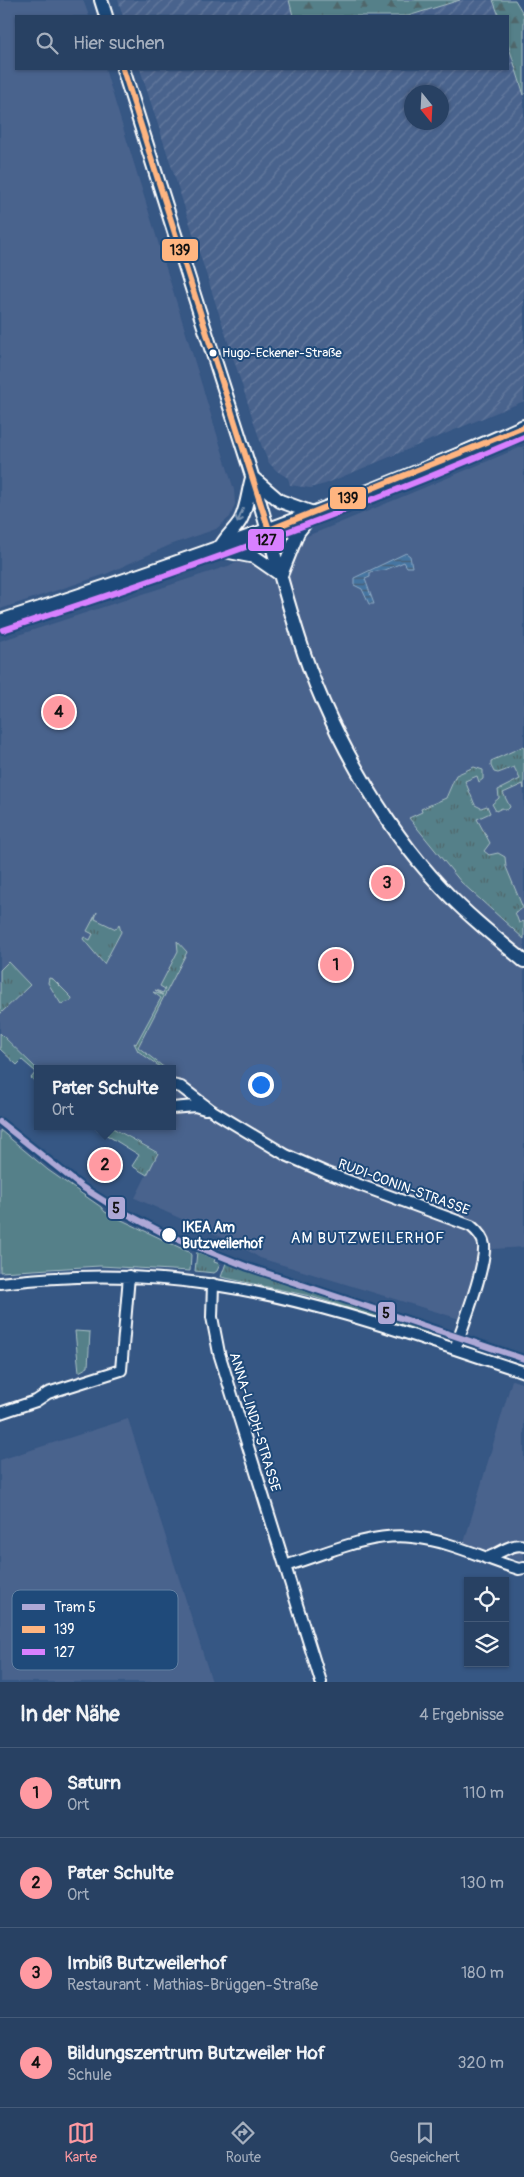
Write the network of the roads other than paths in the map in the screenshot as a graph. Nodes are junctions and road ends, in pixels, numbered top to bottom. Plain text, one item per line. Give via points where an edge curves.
1 (101, 0) edge
2 (106, 15) edge
3 (123, 70) edge
4 (524, 427) edge
5 (252, 477) junction
6 (313, 513) junction
7 (269, 530) junction
8 (219, 550) junction
9 (281, 576) junction
10 (0, 622) edge
11 (524, 961) edge
12 (176, 1086) edge
13 (176, 1108) edge
14 (211, 1110) junction
15 (129, 1276) junction
16 (0, 1283) edge
17 (213, 1284) junction
18 (456, 1349) junction
19 (524, 1372) edge
20 (0, 1413) edge
21 (524, 1546) edge
22 (485, 1559) junction
23 (285, 1566) junction
24 (524, 1568) edge
25 (321, 1682) edge

1 - 2 street
3 - 5 street
4 - 6 main road
5 - 6 street via 280,501
5 - 7 street
5 -> 8 street via 242,515 224,537
6 - 7 main road
6 - 9 street via 298,532
7 - 8 main road
7 - 9 street
8 - 9 street via 255,557
8 - 10 main road
9 - 11 street via 299,640 344,748 411,852 442,889
12 - 14 street, RUDI-CONIN-STRASSE
13 - 14 street, RUDI-CONIN-STRASSE via 195,1106
14 - 18 street, RUDI-CONIN-STRASSE via 286,1155 471,1226 484,1243 483,1260
15 - 16 street via 51,1277
15 - 17 street
15 - 20 street via 120,1370 48,1393 36,1401
17 - 18 street via 293,1301
17 - 23 street, ANNA-LINDH-STRASSE via 212,1317 217,1344
18 - 19 street
21 - 22 street via 512,1546
22 - 23 street via 423,1538 396,1536 374,1539
22 - 24 street
23 - 25 street, ANNA-LINDH-STRASSE

